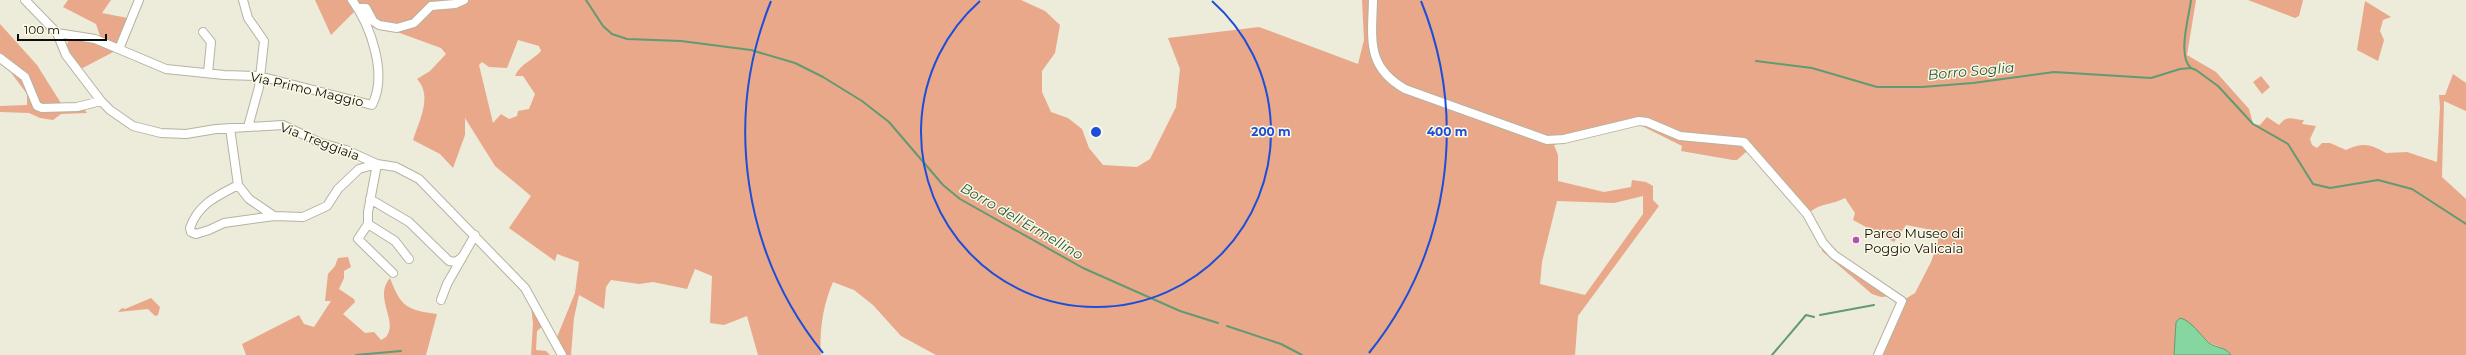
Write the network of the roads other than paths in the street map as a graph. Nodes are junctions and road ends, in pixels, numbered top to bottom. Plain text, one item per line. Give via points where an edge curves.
1 (25, 0) edge
2 (139, 0) edge
3 (243, 0) edge
4 (352, 0) edge
5 (464, 0) edge
6 (1373, 0) edge
7 (358, 8) junction
8 (203, 32) dead end
9 (57, 33) junction
10 (119, 49) junction
11 (0, 58) edge
12 (208, 73) junction
13 (259, 76) junction
14 (101, 101) junction
15 (248, 127) junction
16 (230, 128) junction
17 (378, 164) junction
18 (238, 185) junction
19 (370, 199) junction
20 (274, 216) junction
21 (368, 224) junction
22 (475, 235) junction
23 (462, 257) junction
24 (409, 259) dead end
25 (393, 273) dead end
26 (441, 300) dead end
27 (562, 355) edge
28 (1878, 355) edge

1 - 9 street, Via Treggiaia
2 - 10 street
3 - 13 street via 248,18 264,41
4 - 7 street
5 - 7 street via 454,4 431,6 414,24 397,28 379,25 373,21 366,8
6 - 28 street via 1374,55 1389,80 1405,89 1537,138 1564,139 1626,123 1647,122 1680,136 1744,142 1807,214 1823,243 1834,255 1902,301
7 - 13 street, Via Primo Maggio via 380,70 378,93 372,105
8 - 12 street via 211,42
9 - 10 street, Via Primo Maggio via 95,39
9 - 14 street, Via Treggiaia via 66,55
10 - 12 street, Via Primo Maggio via 166,69
11 - 14 street via 25,78 37,106 77,107
12 - 13 street, Via Primo Maggio
13 - 15 street via 259,87
14 - 16 street, Via Treggiaia via 133,126 161,132 186,134
15 - 16 street, Via Treggiaia
15 - 17 street, Via Treggiaia via 283,125 321,143 346,150
16 - 18 street
17 - 19 street
17 - 20 street via 359,169 338,189 327,206 303,217
17 - 22 street, Via Treggiaia via 396,167 419,178
18 - 20 street via 249,199
18 - 20 street via 199,209 190,228 191,232 196,234 224,223
19 - 21 street
19 - 23 street via 409,222 449,261 456,262
21 - 24 street via 395,241
21 - 25 street via 360,234 360,243
22 - 23 street
22 - 27 street, Via Treggiaia via 525,288
23 - 26 street

